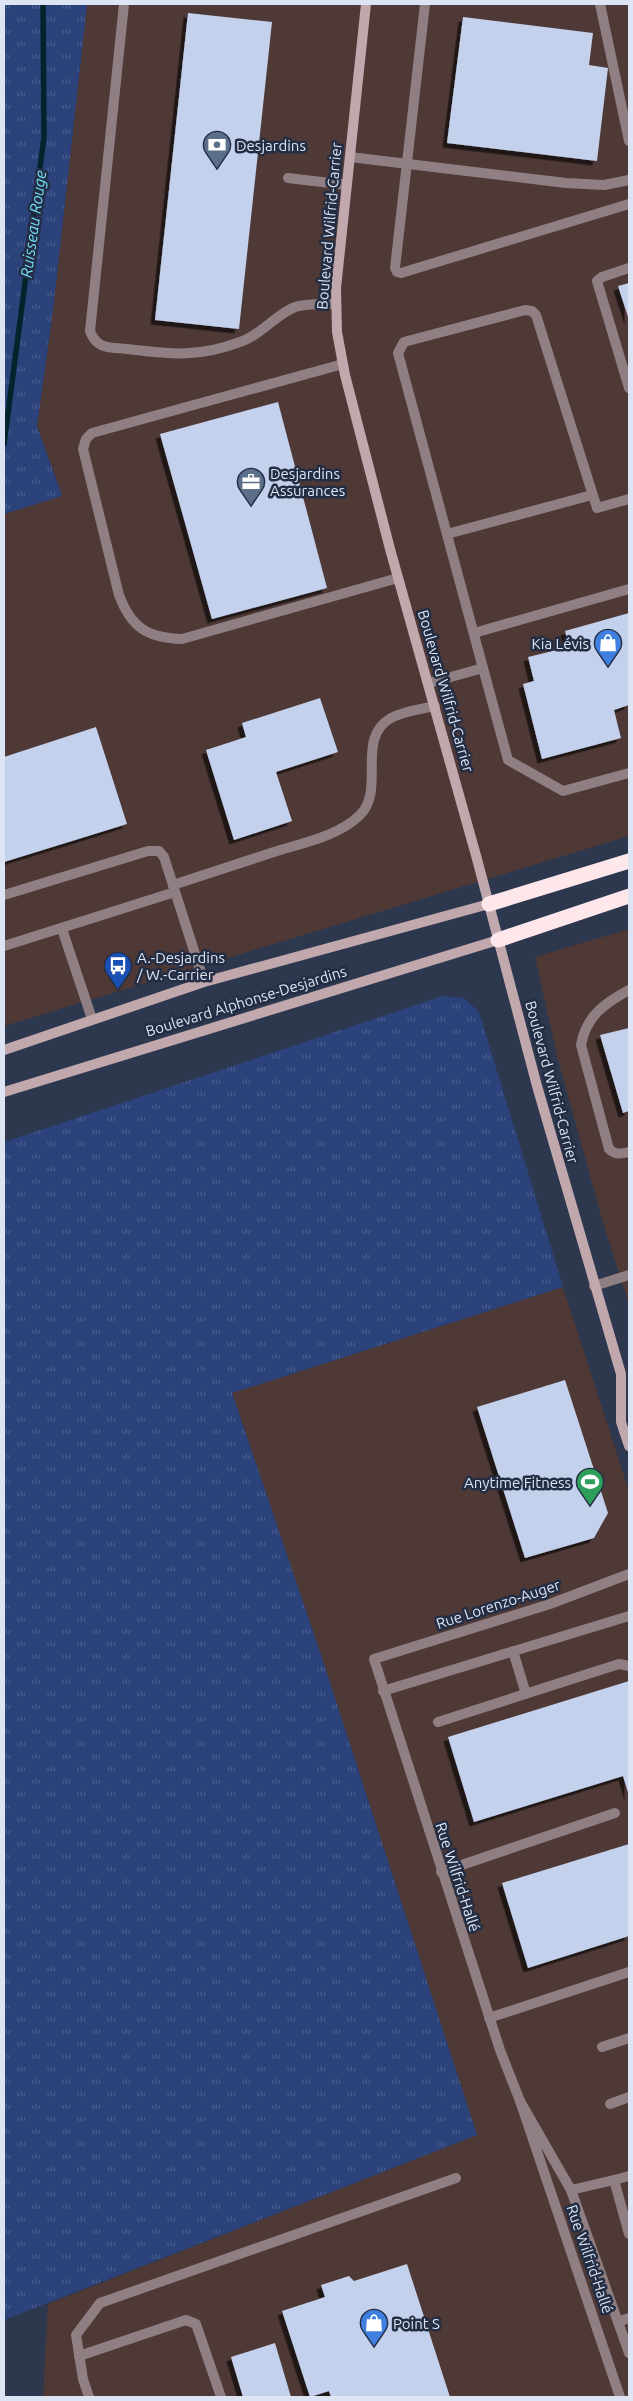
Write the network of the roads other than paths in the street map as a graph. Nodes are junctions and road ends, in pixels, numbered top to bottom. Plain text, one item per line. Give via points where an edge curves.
1 (124, 4) edge
2 (366, 4) edge
3 (425, 4) edge
4 (600, 4) edge
5 (629, 141) edge
6 (350, 157) junction
7 (406, 164) junction
8 (288, 178) dead end
9 (629, 180) edge
10 (347, 185) junction
11 (629, 204) edge
12 (629, 268) edge
13 (336, 304) junction
14 (343, 364) junction
15 (629, 388) edge
16 (592, 495) junction
17 (629, 499) edge
18 (447, 534) junction
19 (398, 578) junction
20 (629, 589) edge
21 (474, 633) junction
22 (482, 668) junction
23 (428, 683) junction
24 (435, 706) junction
25 (629, 774) edge
26 (629, 861) edge
27 (174, 889) junction
28 (4, 895) edge
29 (629, 896) edge
30 (488, 904) junction
31 (62, 928) junction
32 (498, 940) junction
33 (4, 946) edge
34 (204, 982) junction
35 (629, 990) edge
36 (92, 1019) junction
37 (4, 1050) edge
38 (4, 1092) edge
39 (629, 1152) edge
40 (629, 1274) edge
41 (594, 1286) junction
42 (621, 1374) junction
43 (629, 1387) edge
44 (629, 1446) edge
45 (629, 1574) edge
46 (629, 1616) edge
47 (513, 1651) junction
48 (374, 1659) joint
49 (629, 1666) edge
50 (383, 1691) junction
51 (526, 1694) junction
52 (438, 1722) dead end
53 (615, 1814) dead end
54 (441, 1872) junction
55 (629, 1972) edge
56 (489, 2018) junction
57 (629, 2038) edge
58 (602, 2047) dead end
59 (629, 2097) edge
60 (520, 2102) junction
61 (610, 2104) dead end
62 (629, 2176) edge
63 (456, 2178) dead end
64 (614, 2180) junction
65 (571, 2190) junction
66 (629, 2234) edge
67 (629, 2318) edge
68 (618, 2322) junction
69 (629, 2353) edge
70 (79, 2356) junction
71 (89, 2397) edge
72 (221, 2397) edge
73 (620, 2397) edge

1 - 13 street via 90,331 93,341 100,346 183,355 241,342 293,308 307,304
2 - 6 street, Boulevard Wilfrid-Carrier
3 - 7 street
4 - 5 street
6 - 7 street
6 - 10 street, Boulevard Wilfrid-Carrier
7 - 9 street via 604,185
7 - 11 street via 394,268 397,272
8 - 10 street
10 - 13 street, Boulevard Wilfrid-Carrier
12 - 15 street via 597,281
13 - 14 street, Boulevard Wilfrid-Carrier
14 - 19 street, Boulevard Wilfrid-Carrier
14 - 19 street via 92,433 86,439 83,449 119,595 126,614 136,625 152,635 182,639
16 - 17 street via 597,508
16 - 18 street
16 - 18 street via 536,315 532,311 525,310 404,342 398,353
18 - 21 street
19 - 23 street, Boulevard Wilfrid-Carrier
20 - 21 street
21 - 22 street
22 - 23 street
22 - 25 street via 508,760 563,790
23 - 24 street, Boulevard Wilfrid-Carrier
24 - 27 street via 392,717 382,725 374,741 370,792 360,815 327,835
24 - 30 street, Boulevard Wilfrid-Carrier
26 - 30 highway
27 - 28 street via 164,857 159,851 148,851
27 - 31 street
27 - 34 street
29 - 32 highway
30 - 32 street, Boulevard Wilfrid-Carrier
30 - 34 street, Boulevard Alphonse-Desjardins
31 - 33 street
31 - 36 street
32 - 38 street, Boulevard Alphonse-Desjardins
32 - 41 street, Boulevard Wilfrid-Carrier
34 - 36 street, Boulevard Alphonse-Desjardins
35 - 39 street via 594,1014 581,1045 609,1149 613,1153
36 - 37 street, Boulevard Alphonse-Desjardins
40 - 41 street
41 - 42 street, Boulevard Wilfrid-Carrier
42 - 43 street, Boulevard Wilfrid-Carrier
42 - 44 street, Boulevard Wilfrid-Carrier via 621,1422
45 - 48 street, Rue Lorenzo-Auger via 550,1604
46 - 47 street
47 - 50 street
47 - 51 street
48 - 50 street, Rue Wilfrid-Hallé
49 - 51 street via 619,1664
50 - 54 street, Rue Wilfrid-Hallé
51 - 52 street
53 - 54 street
54 - 56 street, Rue Wilfrid-Hallé
55 - 56 street
56 - 60 street, Rue Wilfrid-Hallé
57 - 58 street
59 - 61 street
60 - 65 street, Rue Wilfrid-Hallé
60 - 73 street, Rue Wilfrid-Hallé
62 - 64 street
63 - 70 street via 100,2303 76,2335
64 - 65 street
64 - 66 street
65 - 68 street, Rue Wilfrid-Hallé
67 - 68 street
68 - 69 street, Rue Wilfrid-Hallé
70 - 71 street
70 - 72 street via 186,2320 196,2324

